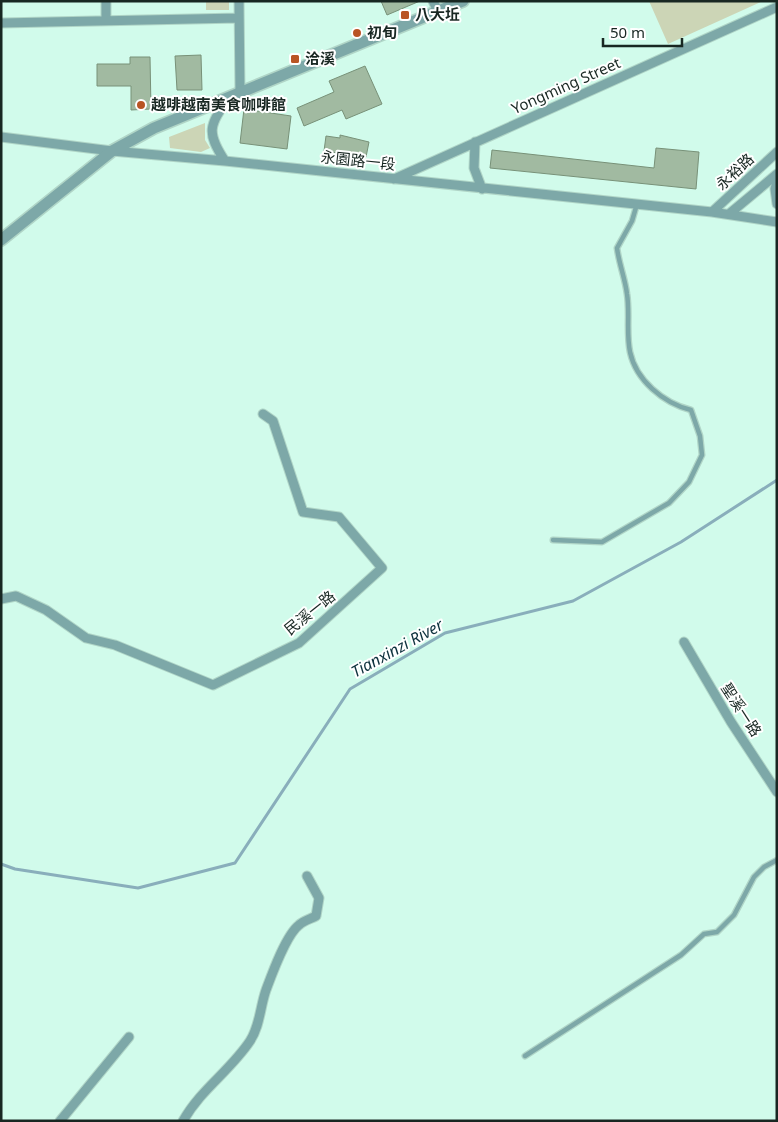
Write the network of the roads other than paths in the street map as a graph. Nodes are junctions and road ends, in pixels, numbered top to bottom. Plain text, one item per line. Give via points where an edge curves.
1 (106, 1) edge
2 (239, 1) edge
3 (463, 1) edge
4 (436, 6) edge
5 (777, 7) edge
6 (239, 18) junction
7 (106, 21) junction
8 (1, 23) edge
9 (240, 92) junction
10 (229, 96) junction
11 (1, 137) edge
12 (475, 142) junction
13 (112, 151) junction
14 (777, 152) edge
15 (225, 161) junction
16 (777, 174) edge
17 (394, 179) junction
18 (777, 182) edge
19 (482, 189) junction
20 (637, 204) junction
21 (777, 204) edge
22 (712, 212) junction
23 (729, 214) junction
24 (777, 222) edge
25 (1, 240) edge
26 (263, 414) dead end
27 (553, 540) dead end
28 (1, 599) edge
29 (684, 642) dead end
30 (777, 792) edge
31 (777, 860) edge
32 (307, 876) dead end
33 (129, 1037) dead end
34 (525, 1056) dead end
35 (60, 1121) edge
36 (183, 1121) edge

1 - 7 street
2 - 6 street
3 - 4 street
4 - 9 street
5 - 12 street, Yongming Street
6 - 7 street
6 - 9 street
7 - 8 street
9 - 10 street
10 - 13 street via 154,128
10 - 15 street via 211,131 214,144
11 - 13 street, 永園路一段
12 - 17 street, Yongming Street
12 - 19 street via 474,168
13 - 15 street, 永園路一段
13 - 25 street
14 - 22 street, 永裕路
15 - 17 street, 永園路一段
16 - 23 street, 永裕路
17 - 19 street, 永園路一段
18 - 21 street
19 - 20 street, 永園路一段
20 - 22 street, 永園路一段
20 - 27 lane via 617,248 627,292 630,350 645,382 662,397 691,410 700,436 702,455 689,482 669,503 602,542
22 - 23 street, 永園路一段
23 - 24 street, 永園路一段
26 - 28 street, 民溪一路 via 272,421 302,512 339,517 382,568 299,643 213,685 115,645 86,638 46,610 16,596
29 - 30 street, 聖溪一路
31 - 34 lane via 754,877 734,915 717,932 704,934 681,955
32 - 36 street via 319,898 316,916 299,924 292,933 266,990 251,1040 236,1060 195,1100
33 - 35 street

